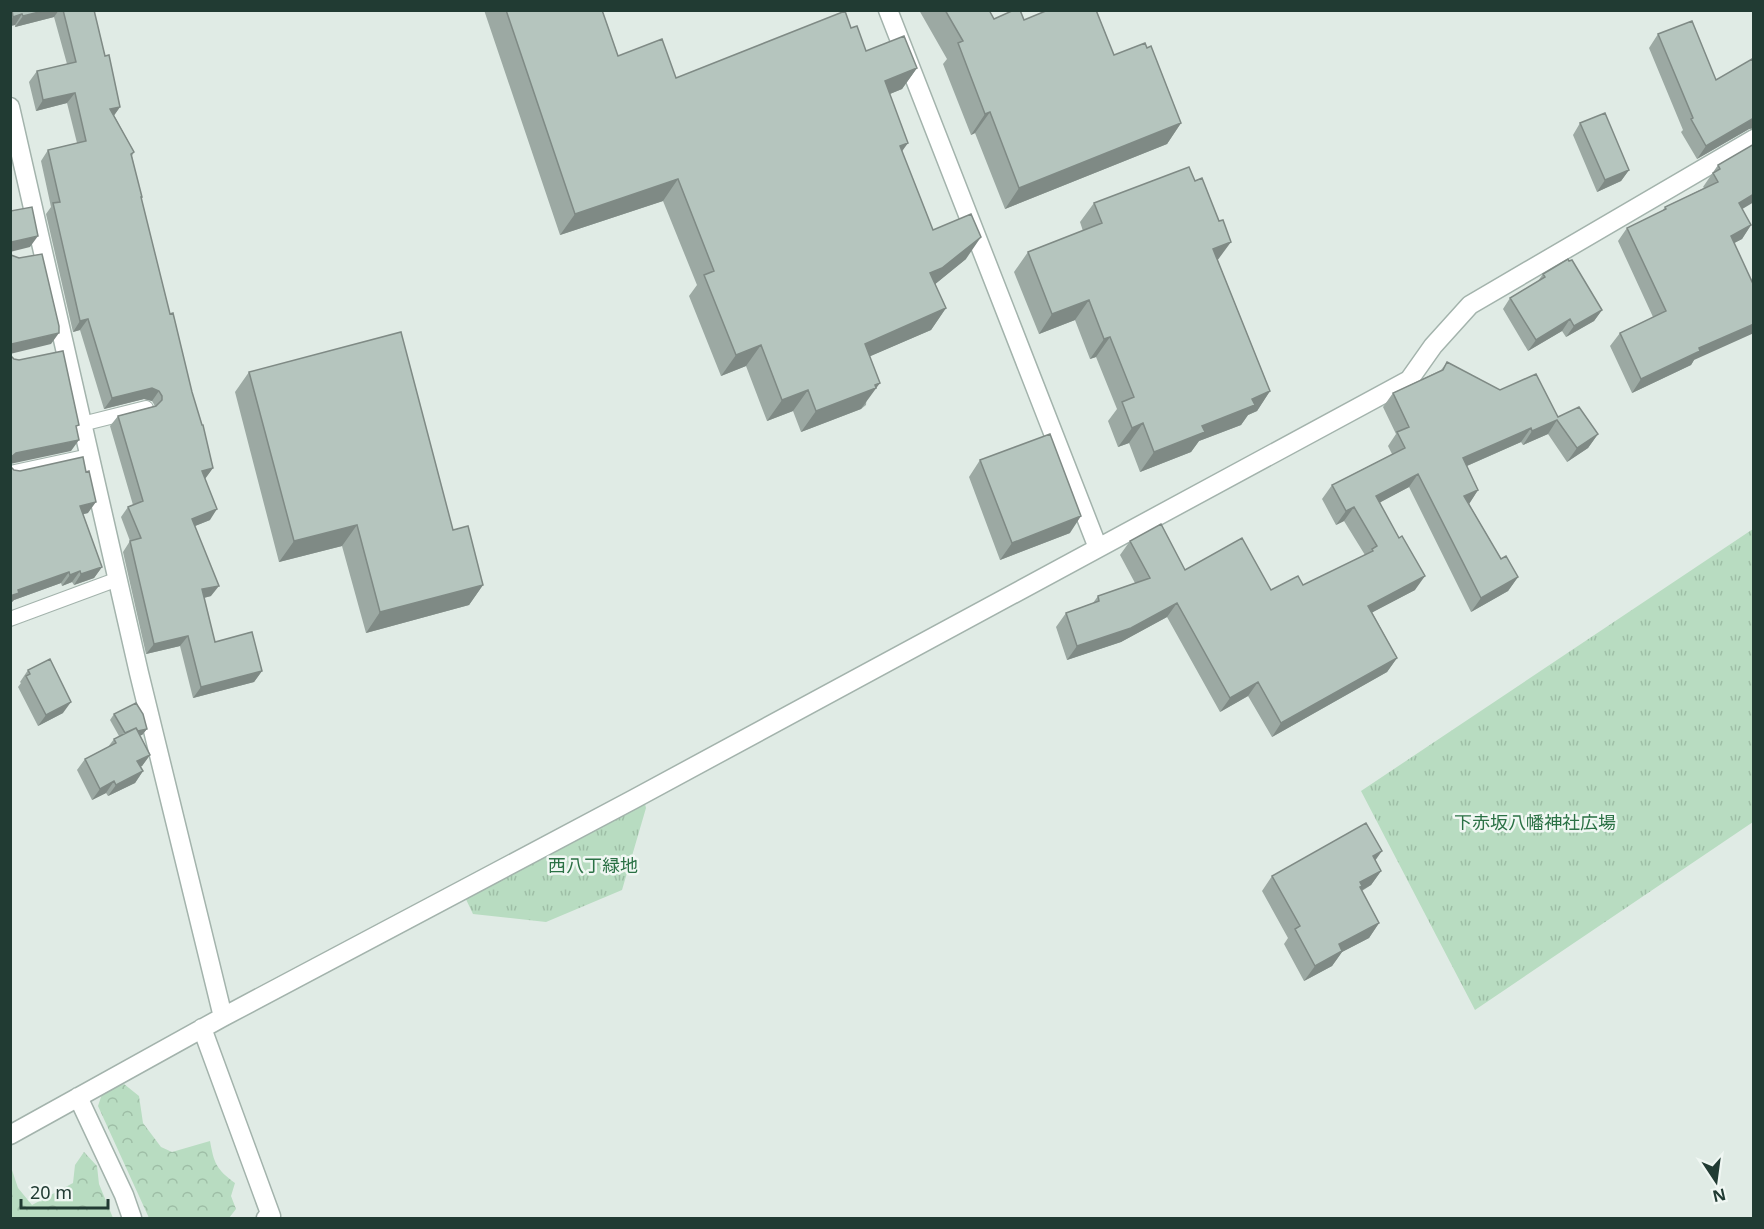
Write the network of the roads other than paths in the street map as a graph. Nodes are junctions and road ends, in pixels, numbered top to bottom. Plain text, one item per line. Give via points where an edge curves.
1 (888, 10) edge
2 (10, 107) edge
3 (1754, 139) edge
4 (146, 408) edge
5 (82, 424) junction
6 (89, 456) junction
7 (10, 473) edge
8 (1098, 549) junction
9 (118, 579) junction
10 (10, 619) edge
11 (222, 1017) junction
12 (202, 1028) junction
13 (78, 1097) junction
14 (10, 1135) edge
15 (132, 1218) edge
16 (266, 1218) edge

1 - 8 street
2 - 5 street via 39,255
3 - 8 street via 1470,305 1409,380
4 - 5 lane
5 - 6 street
6 - 7 lane
6 - 9 street
8 - 11 street
9 - 10 lane
9 - 11 street
11 - 12 street
12 - 13 street
12 - 16 street via 271,1216
13 - 14 street
13 - 15 street

